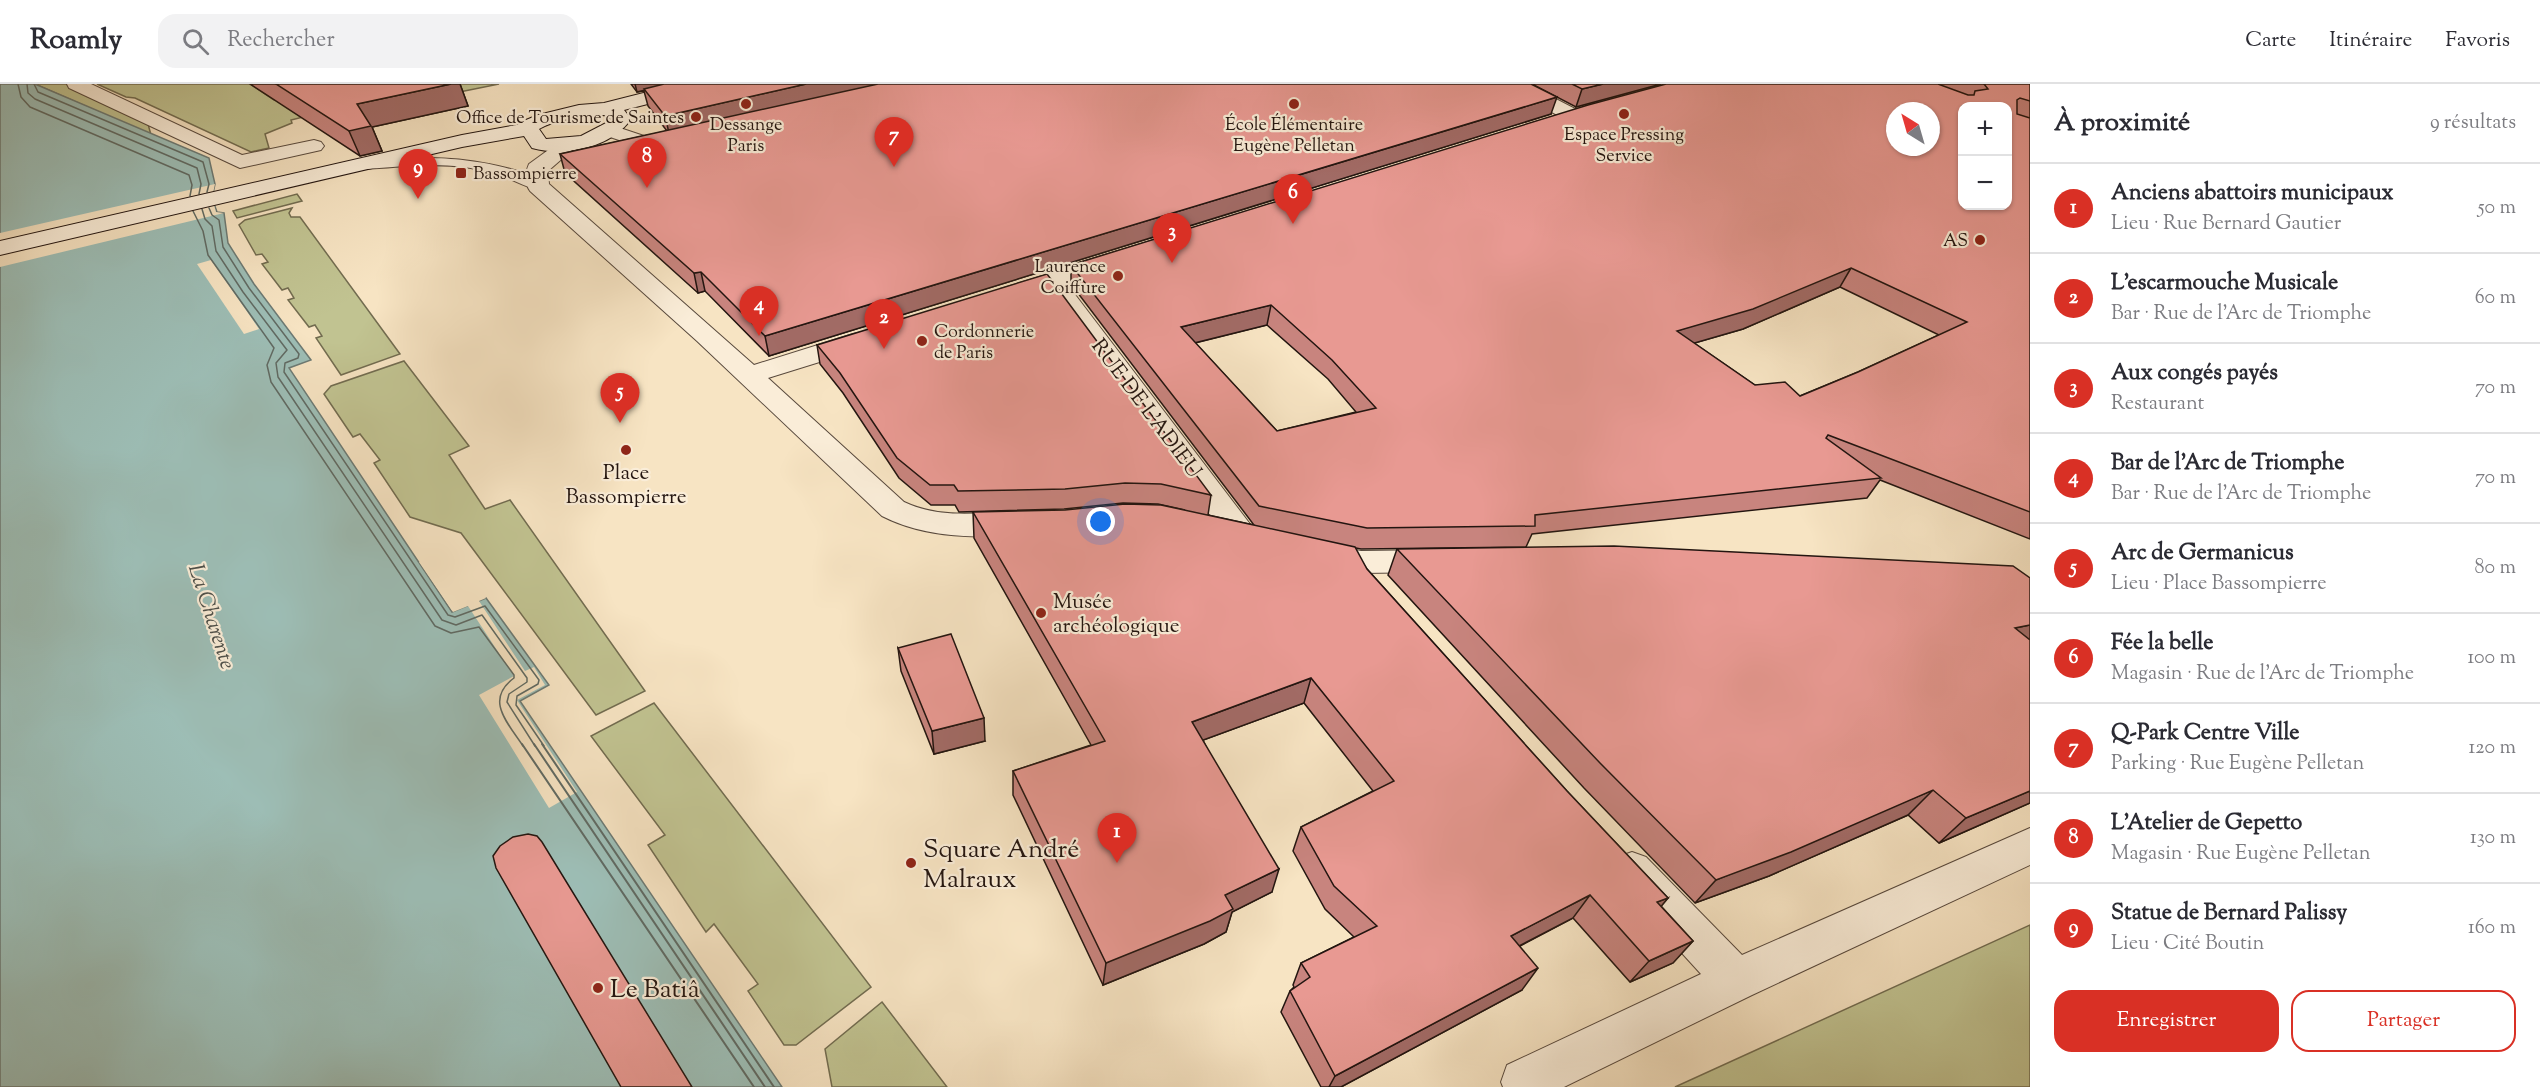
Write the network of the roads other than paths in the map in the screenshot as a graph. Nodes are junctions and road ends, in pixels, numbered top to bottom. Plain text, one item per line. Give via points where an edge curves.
1 (76, 84) edge
2 (704, 84) edge
3 (1512, 84) edge
4 (599, 103) junction
5 (1541, 126) edge
6 (529, 129) junction
7 (611, 131) junction
8 (697, 136) edge
9 (569, 144) junction
10 (314, 146) dead end
11 (357, 165) junction
12 (538, 186) junction
13 (0, 248) edge
14 (1136, 254) edge
15 (1052, 280) junction
16 (985, 301) edge
17 (884, 333) edge
18 (749, 375) junction
19 (1040, 522) edge
20 (1200, 526) edge
21 (1268, 542) junction
22 (1471, 560) edge
23 (1361, 562) junction
24 (1381, 594) edge
25 (1608, 845) edge
26 (2030, 846) edge
27 (1736, 980) junction
28 (1524, 1082) dead end

1 - 10 street via 240,162
2 - 4 street via 630,101
3 - 5 street via 1583,114
4 - 6 street via 545,119
4 - 7 street via 621,119
6 - 9 street via 538,144
6 - 11 street
7 - 8 street via 649,144
7 - 9 street
9 - 12 street via 537,169
11 - 12 lane via 474,165
11 - 13 street
12 - 18 street
14 - 15 street
15 - 16 street
15 - 21 street, RUE DE L'ADIEU
17 - 18 street
18 - 19 street via 904,516 950,525
20 - 21 street
21 - 23 street
22 - 23 street
23 - 24 street
25 - 27 street
26 - 27 street
27 - 28 street

